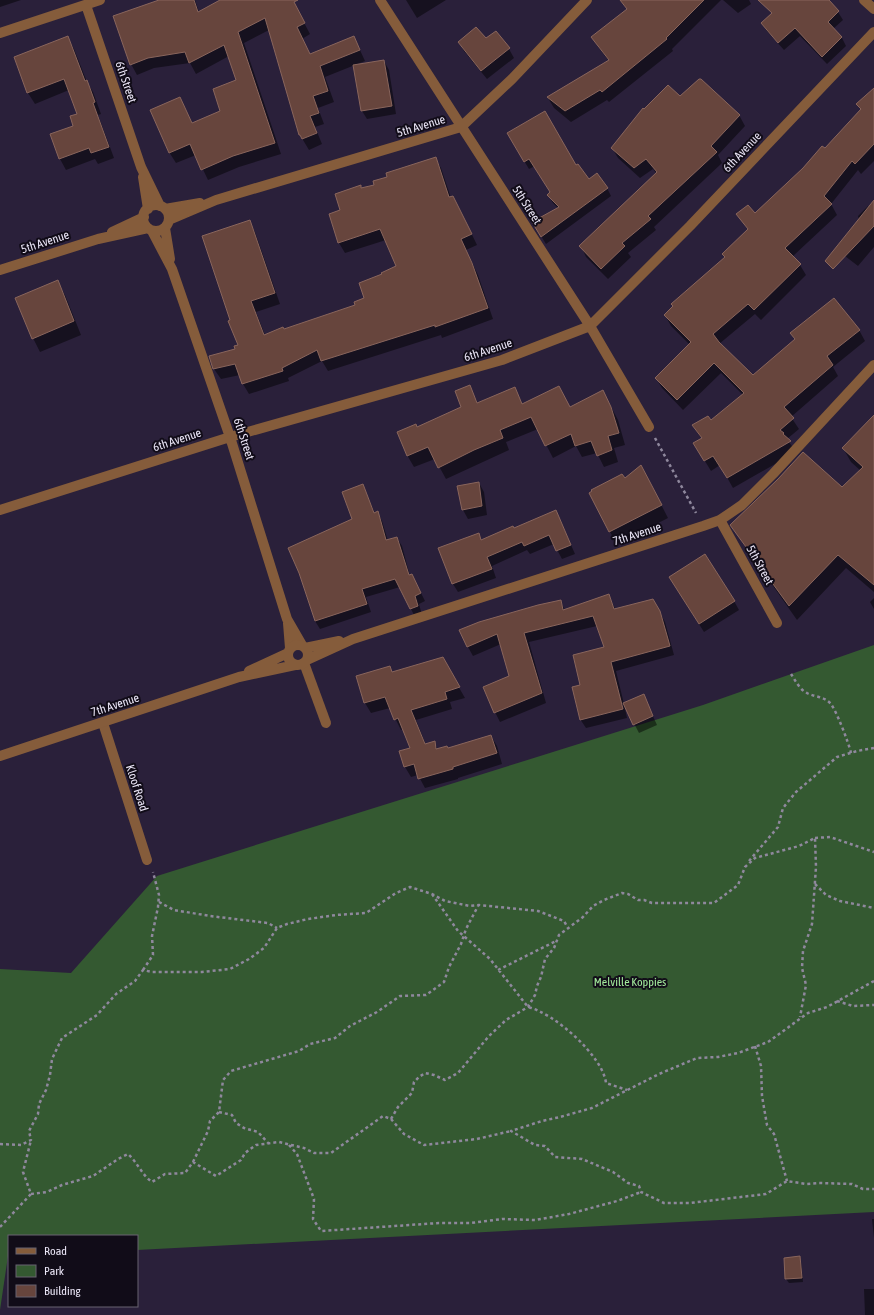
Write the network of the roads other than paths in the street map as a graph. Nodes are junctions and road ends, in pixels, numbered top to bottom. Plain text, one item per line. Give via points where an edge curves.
1 (100, 0) edge
2 (380, 0) edge
3 (587, 0) edge
4 (864, 0) edge
5 (86, 5) junction
6 (874, 9) edge
7 (874, 32) edge
8 (0, 33) edge
9 (461, 127) junction
10 (141, 167) junction
11 (216, 200) junction
12 (163, 207) junction
13 (146, 213) junction
14 (167, 224) junction
15 (150, 230) junction
16 (98, 239) junction
17 (172, 269) junction
18 (0, 270) edge
19 (590, 326) junction
20 (874, 365) edge
21 (649, 427) road end
22 (230, 437) junction
23 (0, 510) edge
24 (720, 520) junction
25 (288, 619) junction
26 (777, 623) dead end
27 (353, 639) junction
28 (304, 647) junction
29 (289, 651) junction
30 (302, 662) junction
31 (239, 677) junction
32 (103, 723) junction
33 (326, 723) dead end
34 (0, 756) edge
35 (147, 860) road end

1 - 5 street
2 - 9 street, 5th Street
3 - 9 street, 5th Avenue via 512,79
4 - 6 street
5 - 8 street
5 - 10 street, 6th Street
7 - 19 street, 6th Avenue via 690,226
9 - 11 street, 5th Avenue
9 - 19 street, 5th Street
10 - 12 street, 6th Street
10 - 13 street, 6th Street
11 - 12 street, 5th Avenue
11 - 14 street, 5th Avenue
12 - 13 street via 153,206
12 - 14 street via 169,214
13 - 15 street via 144,223
13 - 16 street, 5th Avenue
14 - 15 street via 159,231
14 - 17 street, 6th Street
15 - 16 street, 5th Avenue
15 - 17 street, 6th Street
16 - 18 street, 5th Avenue
17 - 22 street, 6th Street
19 - 21 street, 5th Street
19 - 22 street, 6th Avenue via 502,360
20 - 24 street, 7th Avenue via 748,500
22 - 23 street, 6th Avenue
22 - 25 street, 6th Street
24 - 26 street, 5th Street
24 - 27 street, 7th Avenue
25 - 28 street, 6th Street
25 - 29 street, 6th Street
27 - 28 street, 7th Avenue
27 - 30 street, 7th Avenue
28 - 29 street via 294,645
28 - 30 street via 308,655
29 - 30 street via 288,659
29 - 31 street, 7th Avenue
30 - 31 street, 7th Avenue
30 - 33 street
31 - 32 street, 7th Avenue
32 - 34 street, 7th Avenue
32 - 35 street, Kloof Road

